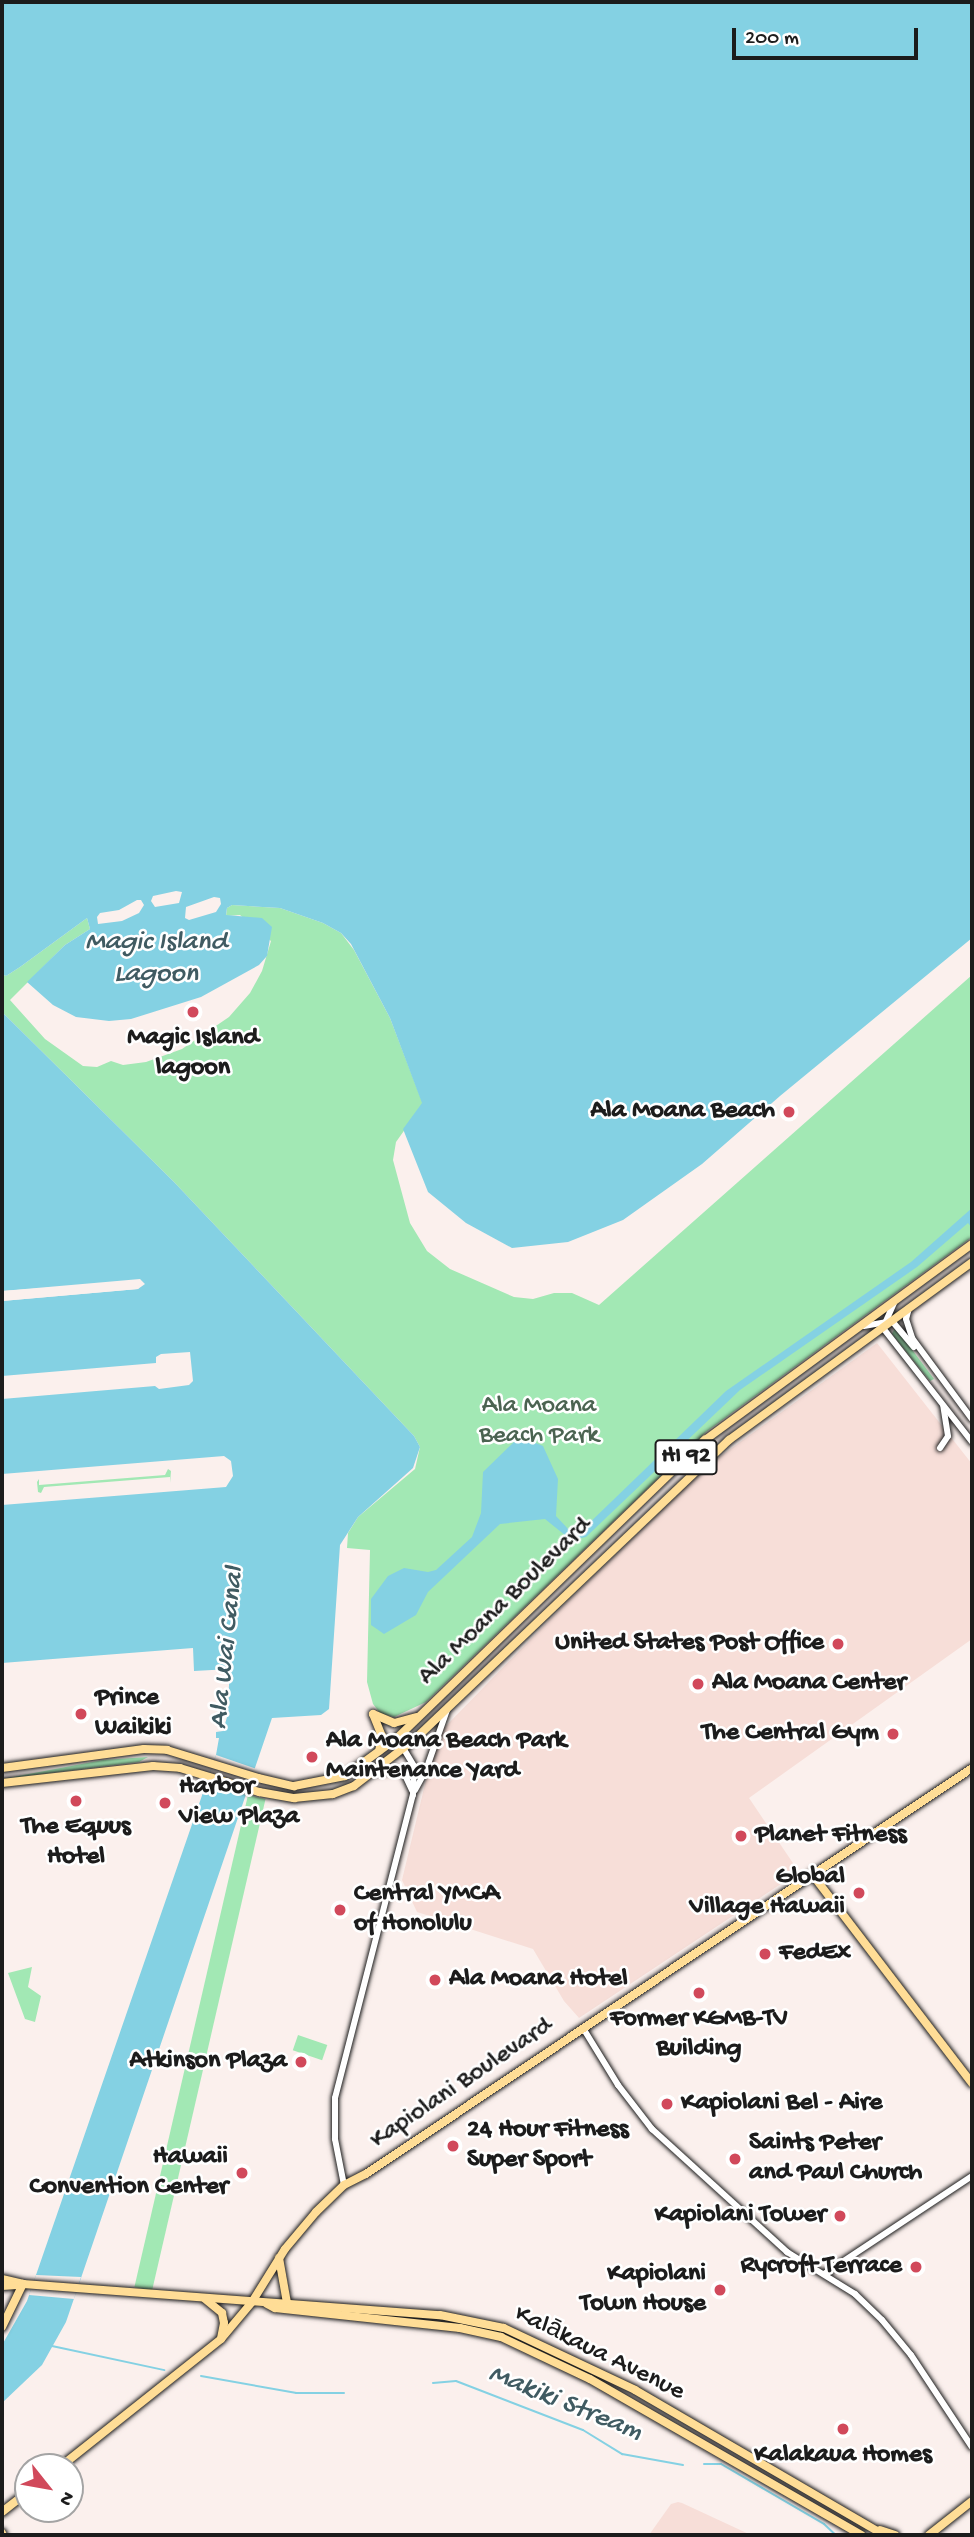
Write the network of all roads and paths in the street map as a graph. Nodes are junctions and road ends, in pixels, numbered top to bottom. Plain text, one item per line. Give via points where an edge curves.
1 (972, 1244) edge
2 (972, 1262) edge
3 (895, 1301) junction
4 (909, 1308) junction
5 (886, 1324) junction
6 (856, 1329) junction
7 (921, 1353) junction
8 (942, 1404) junction
9 (972, 1419) edge
10 (972, 1442) edge
11 (940, 1448) dead end
12 (448, 1707) junction
13 (419, 1716) junction
14 (397, 1738) junction
15 (402, 1749) junction
16 (376, 1755) junction
17 (2, 1768) edge
18 (972, 1768) edge
19 (371, 1773) junction
20 (2, 1783) edge
21 (413, 1795) junction
22 (812, 1874) junction
23 (583, 2028) junction
24 (972, 2083) edge
25 (972, 2176) edge
26 (344, 2185) junction
27 (279, 2258) junction
28 (824, 2274) junction
29 (2, 2279) edge
30 (23, 2284) junction
31 (2, 2286) edge
32 (202, 2297) junction
33 (252, 2302) junction
34 (287, 2303) junction
35 (267, 2304) junction
36 (3, 2326) edge
37 (221, 2339) junction
38 (972, 2447) edge
39 (78, 2453) edge
40 (972, 2501) edge
41 (874, 2528) junction
42 (932, 2533) edge
43 (861, 2535) edge
44 (884, 2535) edge
45 (895, 2535) edge
46 (919, 2535) edge

1 - 3 main road, Ala Moana Boulevard / HI 92
2 - 4 main road, Ala Moana Boulevard / HI 92
3 - 5 street
3 - 6 main road, Ala Moana Boulevard / HI 92
4 - 5 main road, Ala Moana Boulevard / HI 92
4 - 7 street via 908,1330
5 - 6 street
5 - 7 street
5 - 8 street
5 - 12 main road, Ala Moana Boulevard / HI 92 via 752,1421 700,1465
6 - 13 main road, Ala Moana Boulevard / HI 92 via 705,1440
7 - 9 street
8 - 10 street
8 - 11 street via 948,1436
12 - 15 main road, Ala Moana Boulevard / HI 92
12 - 21 street
13 - 14 main road, Ala Moana Boulevard / HI 92
13 - 16 main road via 394,1723 373,1714 382,1736
14 - 15 street
14 - 16 main road, Ala Moana Boulevard / HI 92
15 - 19 main road, Ala Moana Boulevard / HI 92
15 - 21 street via 415,1771
16 - 17 main road, Ala Moana Boulevard / HI 92 via 345,1776 294,1786 167,1750
18 - 22 main road, Kapiolani Boulevard
19 - 20 main road, Ala Moana Boulevard / HI 92 via 332,1794 294,1798 259,1793 180,1768 153,1766
19 - 21 street via 404,1773
21 - 26 street via 335,2098 335,2139
22 - 23 main road, Kapiolani Boulevard
22 - 24 main road
23 - 26 main road, Kapiolani Boulevard
23 - 28 street via 652,2129 779,2246
25 - 28 street
26 - 27 main road, Kapiolani Boulevard
27 - 33 main road, Kapiolani Boulevard
27 - 34 main road
28 - 38 street via 855,2294 891,2330
29 - 30 main road, Kalākaua Avenue
30 - 31 main road, Kalākaua Avenue
30 - 32 main road, Kalākaua Avenue
30 - 36 main road
32 - 33 main road, Kalākaua Avenue
32 - 37 main road via 222,2313
33 - 35 main road, Kalākaua Avenue
33 - 37 main road, Kapiolani Boulevard
34 - 35 main road, Kalākaua Avenue
34 - 41 main road, Kalākaua Avenue via 440,2315 517,2332 635,2390
35 - 43 main road, Kalākaua Avenue via 500,2337 590,2379
37 - 39 main road, Kapiolani Boulevard
40 - 42 main road
41 - 44 main road, Kalākaua Avenue
41 - 45 main road
42 - 46 main road

